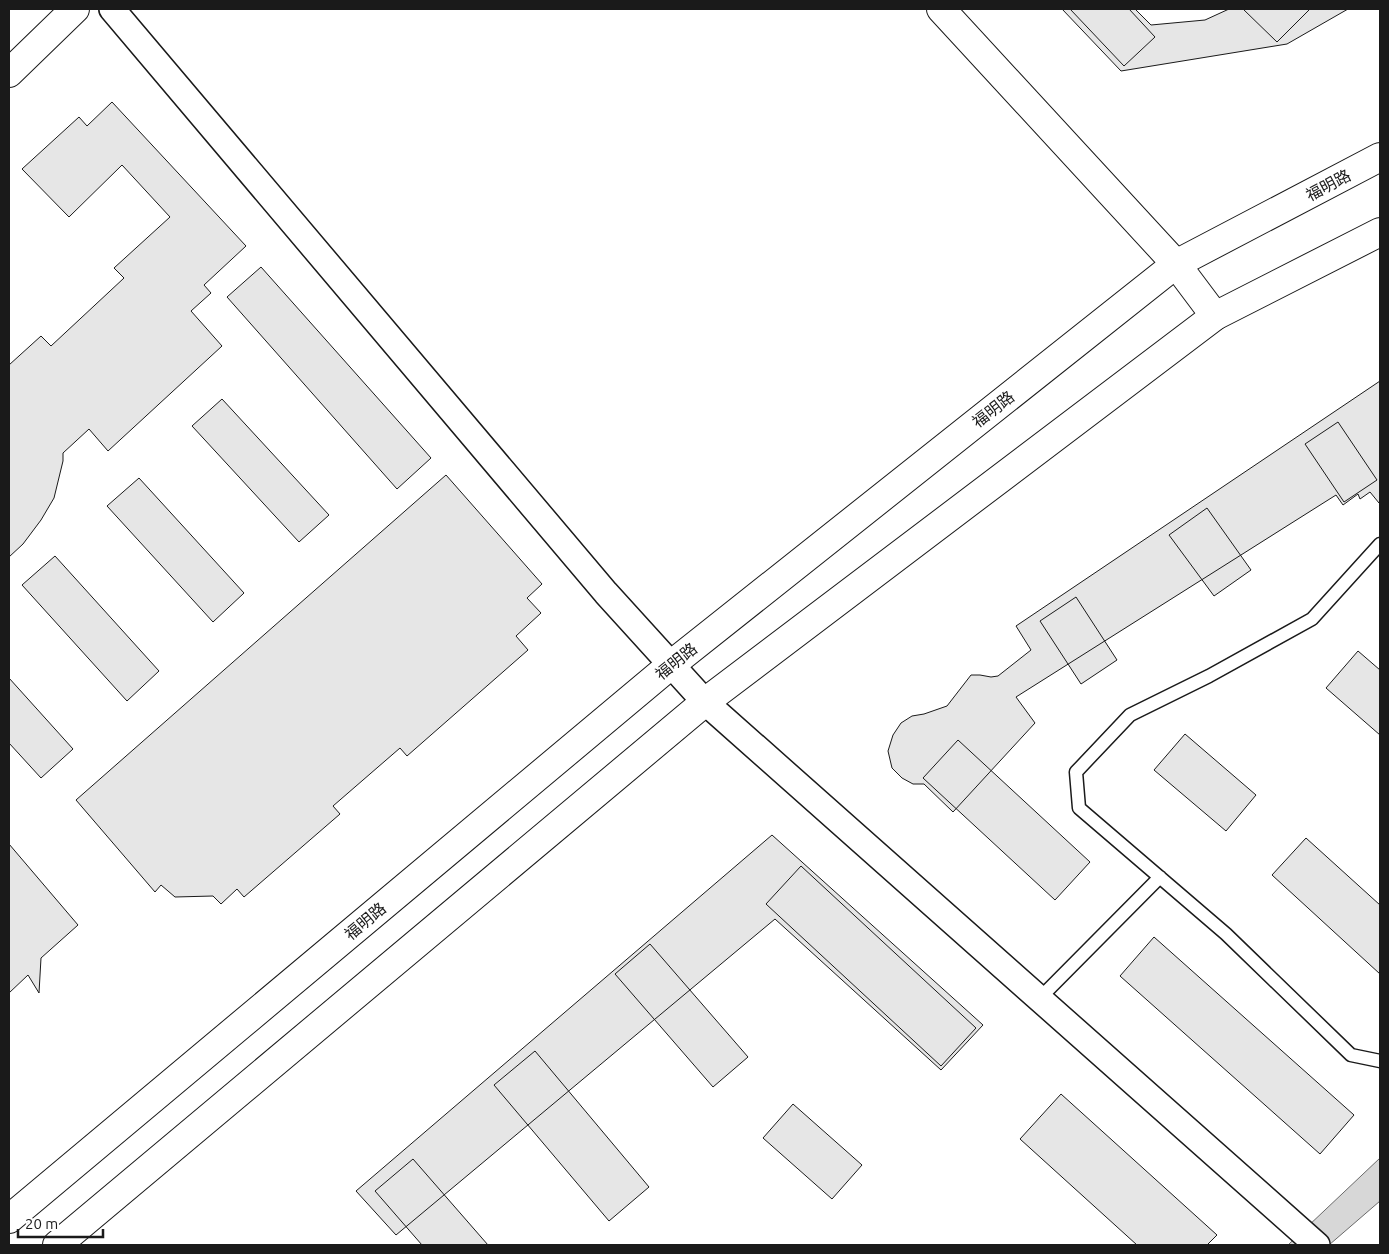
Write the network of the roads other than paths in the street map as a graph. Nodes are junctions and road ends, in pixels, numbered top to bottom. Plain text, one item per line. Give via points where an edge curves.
1 (75, 9) edge
2 (112, 9) edge
3 (941, 9) edge
4 (9, 73) edge
5 (1380, 157) edge
6 (1380, 232) edge
7 (1176, 264) junction
8 (1215, 316) junction
9 (1380, 544) edge
10 (672, 664) junction
11 (706, 702) junction
12 (1160, 877) junction
13 (1039, 999) junction
14 (1380, 1061) edge
15 (9, 1219) edge
16 (57, 1245) edge
17 (1317, 1245) edge

1 - 4 main road
2 - 10 street via 606,593
3 - 7 main road
5 - 7 main road, 福明路
6 - 8 main road
7 - 8 main road
7 - 10 main road, 福明路
8 - 11 main road
9 - 12 lane via 1312,618 1209,676 1130,715 1076,772 1079,808
10 - 11 street
10 - 15 main road, 福明路
11 - 13 street
11 - 16 main road
12 - 13 lane
12 - 14 lane via 1226,934 1352,1055
13 - 17 street

